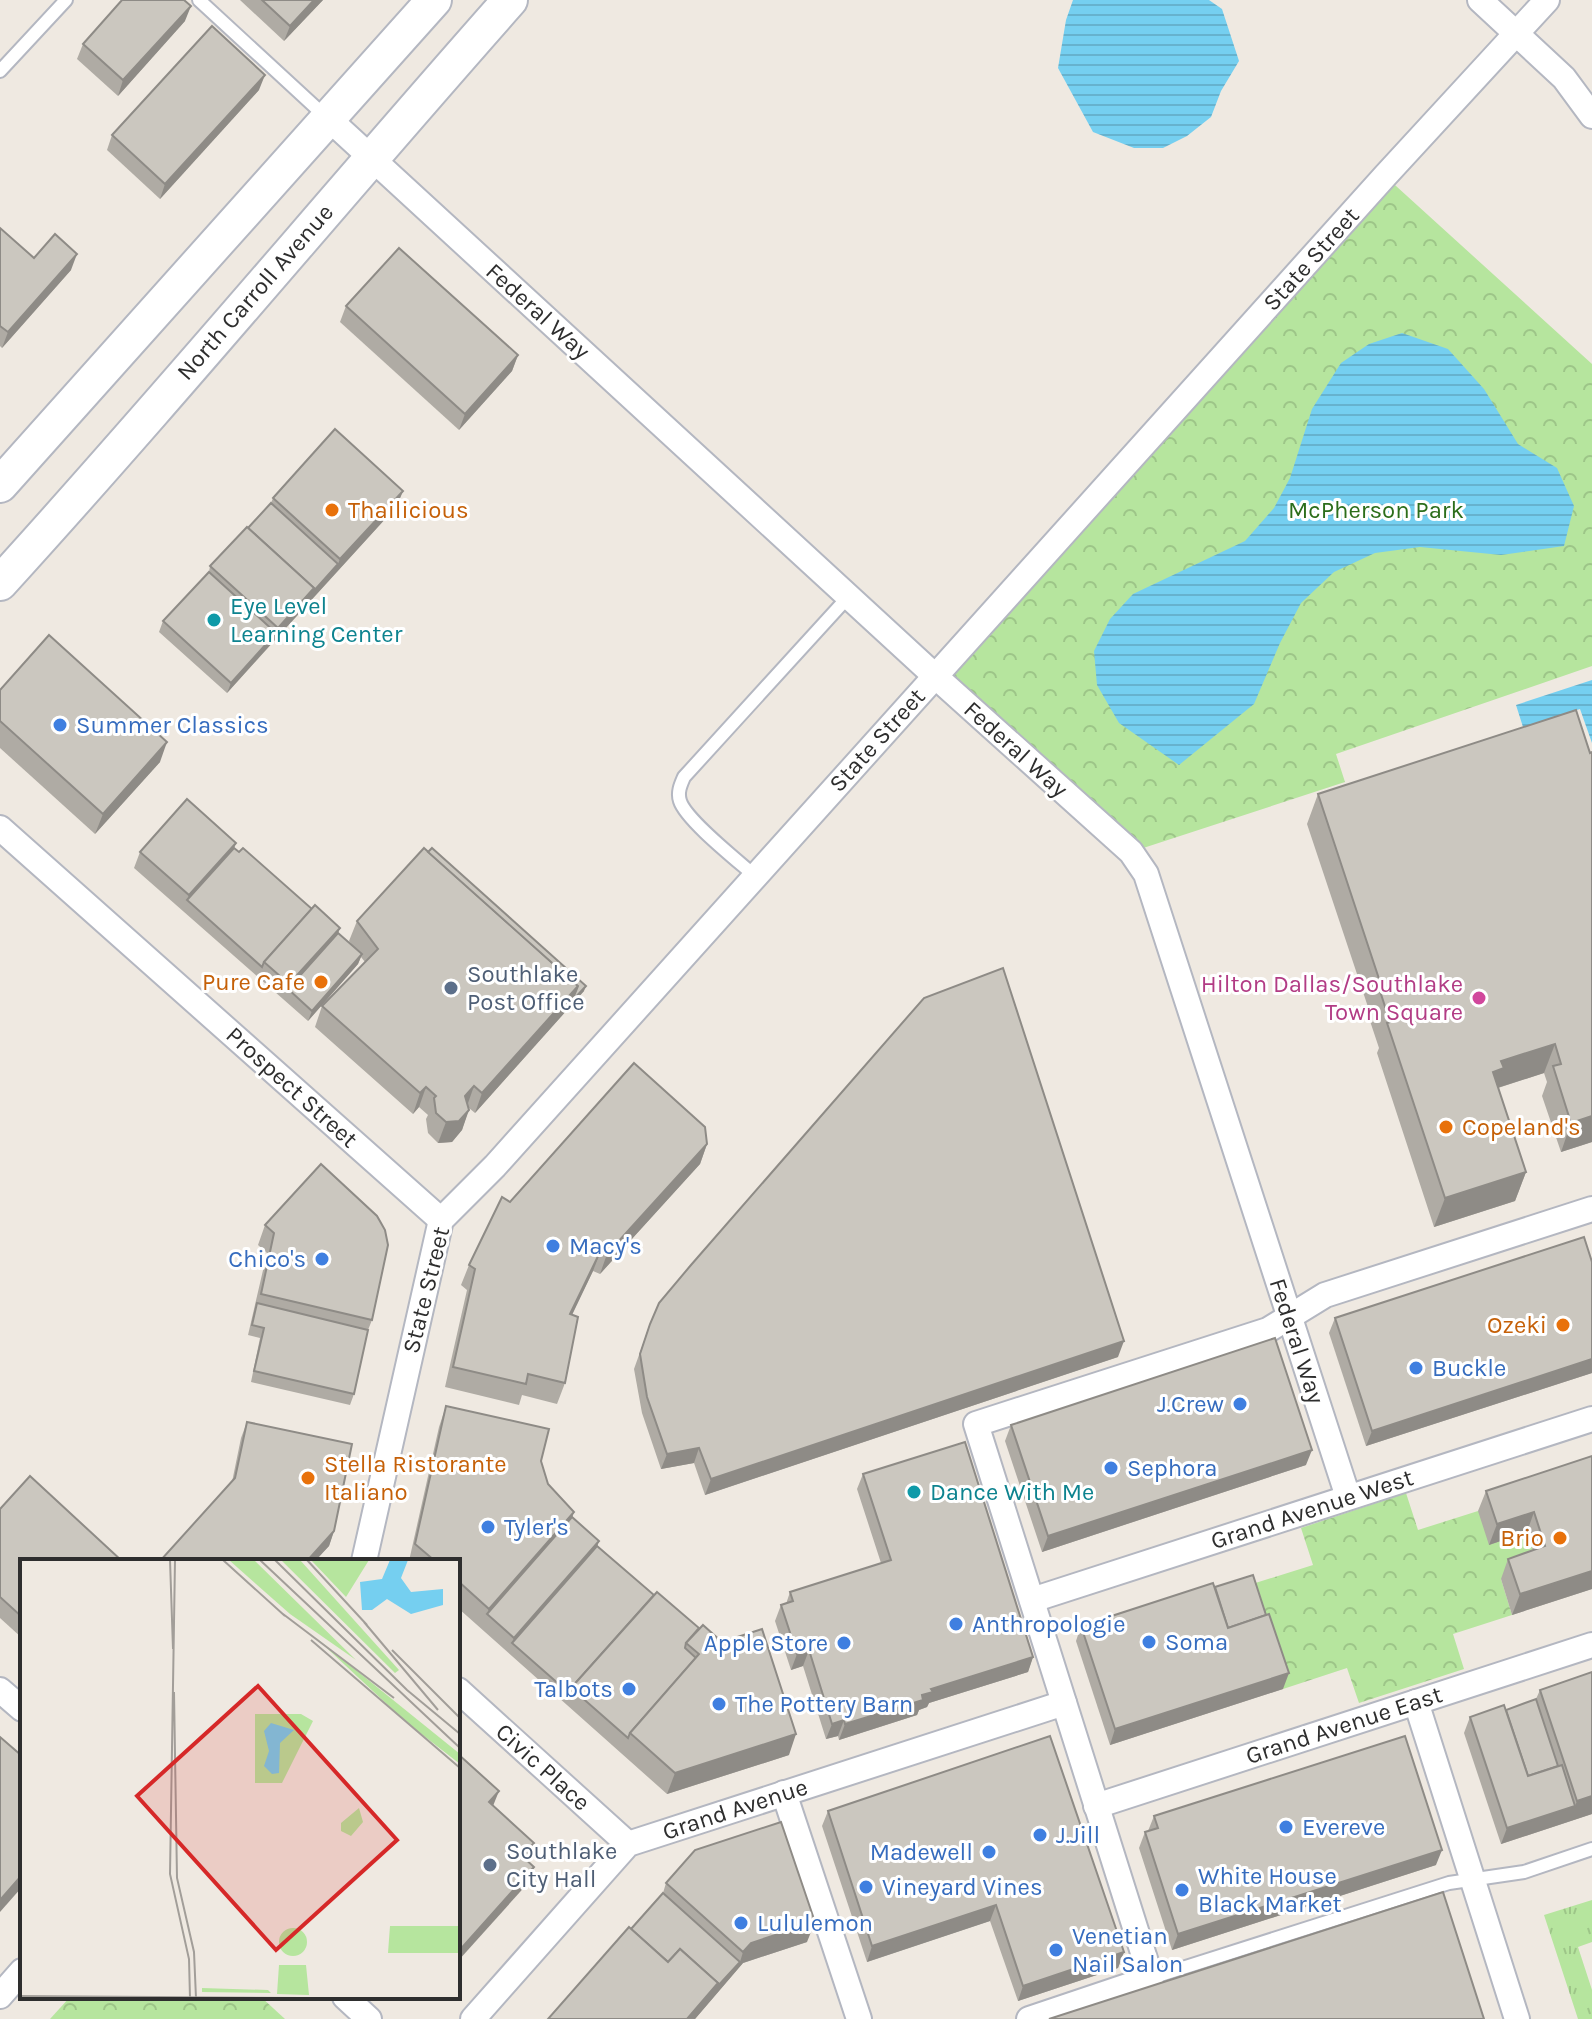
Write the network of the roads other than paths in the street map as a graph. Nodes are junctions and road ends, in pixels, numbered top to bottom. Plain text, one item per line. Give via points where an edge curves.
1 (66, 0) edge
2 (199, 0) edge
3 (434, 0) edge
4 (510, 0) edge
5 (1480, 0) edge
6 (1547, 0) edge
7 (1517, 34) junction
8 (0, 71) edge
9 (1592, 116) edge
10 (329, 119) junction
11 (370, 158) junction
12 (3, 475) edge
13 (0, 583) edge
14 (849, 596) junction
15 (935, 676) junction
16 (0, 828) edge
17 (755, 876) junction
18 (1592, 1209) edge
19 (441, 1220) junction
20 (1290, 1318) junction
21 (1592, 1419) edge
22 (1348, 1497) junction
23 (364, 1559) edge
24 (1032, 1600) junction
25 (1592, 1645) edge
26 (0, 1690) edge
27 (460, 1692) edge
28 (1416, 1702) junction
29 (1064, 1703) junction
30 (20, 1707) edge
31 (784, 1793) junction
32 (1096, 1806) junction
33 (628, 1844) junction
34 (1592, 1849) edge
35 (1473, 1878) junction
36 (20, 1973) edge
37 (1151, 1978) junction
38 (0, 1996) edge
39 (347, 1999) edge
40 (369, 2019) edge
41 (473, 2019) edge
42 (859, 2019) edge
43 (1029, 2019) edge
44 (1517, 2019) edge

1 - 8 lane
2 - 10 lane
3 - 10 main road
4 - 11 main road, North Carroll Avenue
5 - 7 street
6 - 7 street, State Street
7 - 9 street via 1564,78
7 - 15 street, State Street
10 - 11 street, Federal Way
10 - 12 main road
11 - 13 main road, North Carroll Avenue
11 - 14 street, Federal Way
14 - 15 street, Federal Way
14 - 17 lane via 684,777 679,800 688,814
15 - 17 street, State Street
15 - 20 street, Federal Way via 1131,852 1146,874
16 - 19 street, Prospect Street
17 - 19 street, State Street
18 - 20 street via 1325,1295
19 - 23 street, State Street
20 - 22 street, Federal Way
20 - 24 street via 1241,1339 976,1424
21 - 22 street, Grand Avenue West
22 - 24 street, Grand Avenue West
24 - 29 street
25 - 28 street, Grand Avenue East
26 - 30 street
27 - 33 street, Civic Place
28 - 32 street, Grand Avenue East
28 - 35 street
29 - 31 street, Grand Avenue
29 - 32 street
31 - 33 street, Grand Avenue
31 - 42 street
32 - 37 street
33 - 41 street
34 - 35 lane via 1524,1872
35 - 37 lane
35 - 44 street
36 - 38 street
37 - 43 street
39 - 40 street

